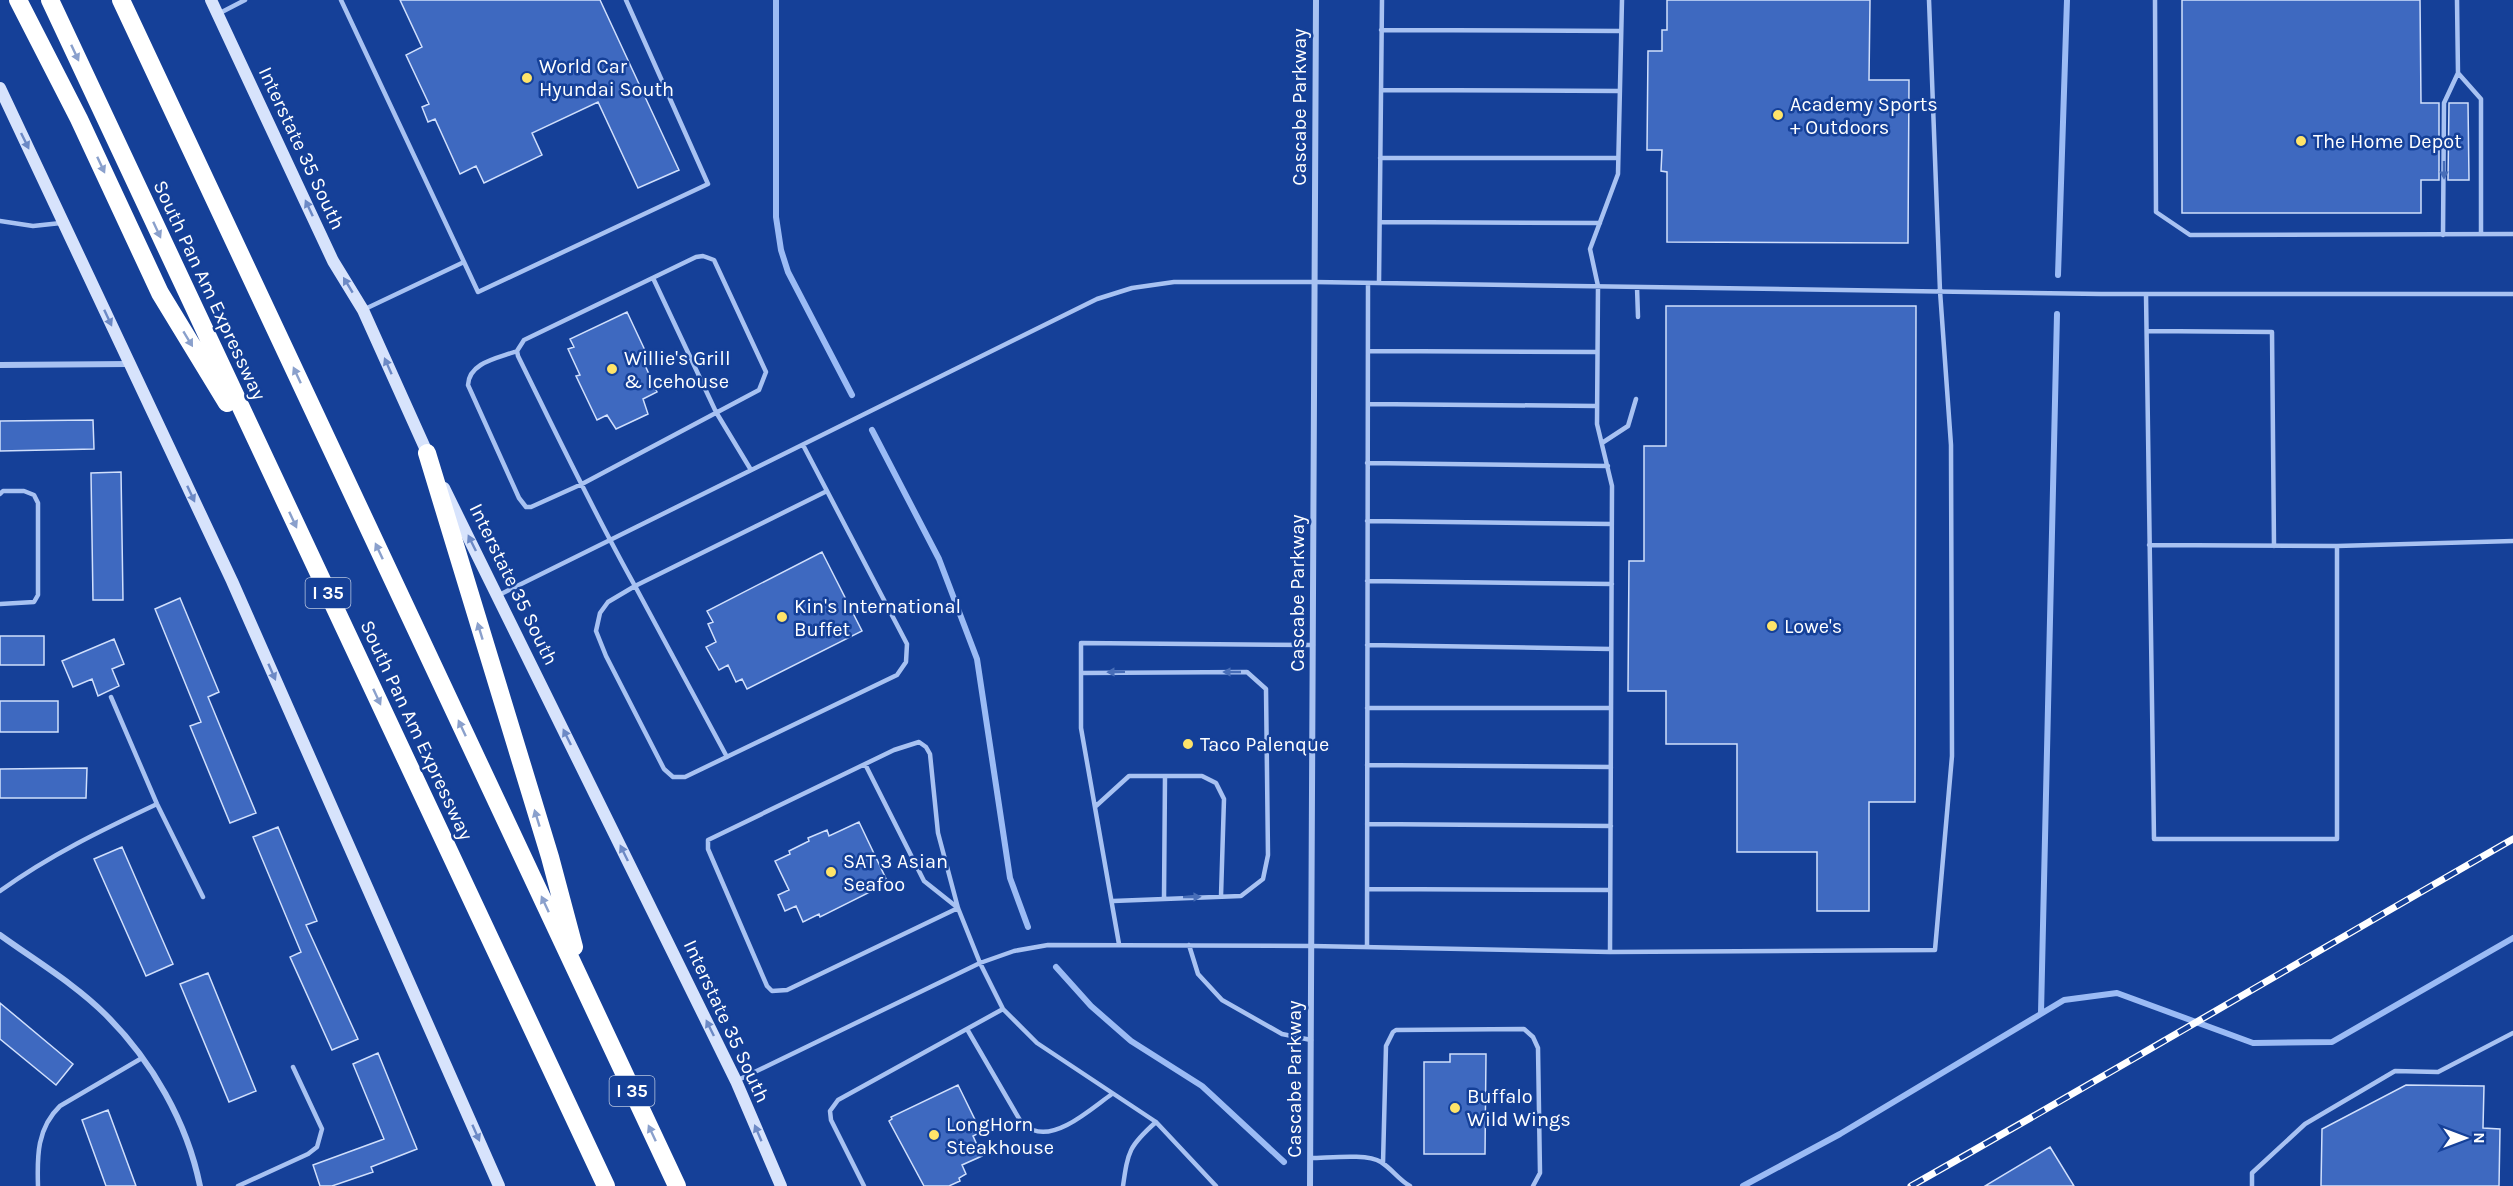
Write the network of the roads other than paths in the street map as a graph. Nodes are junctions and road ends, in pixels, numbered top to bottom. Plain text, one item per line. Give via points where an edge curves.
1 (18, 0) edge
2 (50, 0) edge
3 (121, 0) edge
4 (211, 0) edge
5 (245, 0) edge
6 (341, 0) edge
7 (626, 0) edge
8 (1316, 0) edge
9 (1382, 0) edge
10 (1622, 0) edge
11 (1929, 0) edge
12 (2155, 0) edge
13 (2457, 0) edge
14 (218, 14) junction
15 (1381, 30) junction
16 (1621, 31) junction
17 (2458, 73) junction
18 (0, 88) edge
19 (1381, 90) junction
20 (1620, 91) junction
21 (1380, 158) junction
22 (1618, 158) junction
23 (0, 221) edge
24 (1380, 222) junction
25 (64, 223) junction
26 (1600, 223) junction
27 (2481, 234) junction
28 (2513, 234) edge
29 (2443, 235) junction
30 (464, 262) junction
31 (653, 278) junction
32 (1314, 282) junction
33 (1368, 283) junction
34 (1379, 283) junction
35 (1598, 286) junction
36 (1637, 287) junction
37 (1940, 291) junction
38 (2146, 294) junction
39 (2513, 294) edge
40 (363, 310) junction
41 (1638, 317) dead end
42 (2147, 331) junction
43 (518, 351) junction
44 (1368, 351) junction
45 (1598, 351) junction
46 (130, 364) junction
47 (0, 365) edge
48 (1636, 399) dead end
49 (1368, 404) junction
50 (1598, 406) junction
51 (716, 412) junction
52 (1602, 443) junction
53 (803, 445) junction
54 (427, 453) junction
55 (1367, 463) junction
56 (1608, 466) junction
57 (751, 470) junction
58 (275, 483) junction
59 (582, 484) junction
60 (827, 491) junction
61 (0, 494) edge
62 (1367, 521) junction
63 (1612, 524) junction
64 (609, 540) junction
65 (2513, 541) edge
66 (2149, 545) junction
67 (2274, 546) junction
68 (2337, 546) junction
69 (1367, 581) junction
70 (1612, 584) junction
71 (635, 586) junction
72 (498, 595) junction
73 (0, 604) edge
74 (1313, 645) junction
75 (1367, 645) junction
76 (1611, 650) junction
77 (1081, 673) junction
78 (111, 697) dead end
79 (1367, 708) junction
80 (1611, 708) junction
81 (727, 757) junction
82 (865, 764) junction
83 (1367, 765) junction
84 (1611, 767) junction
85 (1165, 776) junction
86 (157, 804) junction
87 (1096, 806) junction
88 (1367, 824) junction
89 (1611, 826) junction
90 (1367, 889) junction
91 (1610, 890) junction
92 (0, 891) edge
93 (203, 897) dead end
94 (1221, 897) junction
95 (1164, 898) junction
96 (1113, 901) junction
97 (958, 908) junction
98 (0, 935) edge
99 (1119, 944) junction
100 (1189, 945) junction
101 (1312, 946) junction
102 (1367, 947) junction
103 (1610, 952) junction
104 (980, 963) junction
105 (588, 995) junction
106 (1003, 1009) junction
107 (967, 1029) junction
108 (2513, 1033) edge
109 (1311, 1040) junction
110 (142, 1058) junction
111 (293, 1067) dead end
112 (736, 1081) junction
113 (1112, 1094) junction
114 (1156, 1122) junction
115 (1311, 1158) junction
116 (1383, 1163) junction
117 (38, 1186) edge
118 (200, 1186) edge
119 (238, 1186) edge
120 (499, 1186) edge
121 (606, 1186) edge
122 (677, 1186) edge
123 (781, 1186) edge
124 (864, 1186) edge
125 (1123, 1186) edge
126 (1216, 1186) edge
127 (1311, 1186) edge
128 (1410, 1186) edge
129 (1533, 1186) edge
130 (2252, 1186) edge

1 -> 58 highway via 79,118 160,293
2 -> 58 highway, South Pan Am Expressway / I 35
105 -> 3 highway, I 35
4 - 14 main road, Interstate 35 South
5 - 14 lane
6 - 30 lane
7 - 30 lane via 708,184 478,292
8 - 32 street, Cascabe Parkway
9 - 15 lane
10 - 16 lane
11 - 37 lane
12 - 29 lane via 2156,212 2190,236
13 - 17 lane
40 -> 14 main road, Interstate 35 South via 333,261
15 - 16 lane
15 - 19 lane
16 - 20 lane
17 - 27 lane via 2481,99
17 -> 29 lane via 2444,103
18 -> 25 main road
19 - 20 lane
19 - 21 lane
20 - 22 lane
21 - 22 lane
21 - 24 lane
22 - 26 lane via 1618,174
23 - 25 lane via 33,226
24 - 26 lane
24 - 34 lane
25 -> 46 main road
26 - 35 lane via 1590,249
27 - 28 lane
27 - 29 lane
30 - 40 lane
31 - 43 lane via 524,340
31 - 51 lane
31 - 51 lane via 696,257 714,260 766,372 759,390
32 - 33 lane
32 - 53 lane via 1174,282 1131,288 1097,299
32 - 74 street, Cascabe Parkway
33 - 34 lane
33 - 44 lane
34 - 35 lane
35 - 36 lane
35 - 45 lane
36 - 37 lane
36 - 41 lane
37 - 38 lane
37 - 103 lane via 1951,445 1952,756 1935,950
38 - 39 lane
38 - 42 lane
54 -> 40 main road, Interstate 35 South
42 - 66 lane
42 - 67 lane via 2272,332
43 - 59 lane
43 - 59 lane via 474,368 468,385 519,498 531,507
44 - 45 lane
44 - 49 lane
45 - 50 lane
46 - 47 street
46 -> 120 main road via 232,581
48 - 52 lane via 1628,426
49 - 50 lane
49 - 55 lane
50 - 52 lane
51 - 57 lane
51 - 59 lane
52 - 56 lane
53 - 57 lane
53 - 60 lane
72 -> 54 main road, Interstate 35 South
105 -> 54 highway
55 - 56 lane
55 - 62 lane
56 - 63 lane
57 - 64 lane
58 -> 121 highway, South Pan Am Expressway / I 35
59 - 64 lane
60 - 71 lane
60 - 81 lane via 907,644 906,662 897,675
61 - 73 lane via 24,491 34,495 38,503 38,595 34,602 26,604
62 - 63 lane
62 - 69 lane
63 - 70 lane
64 - 71 lane
64 - 72 lane
65 - 68 lane
66 - 67 lane
66 - 68 lane via 2154,839 2337,839
67 - 68 lane
69 - 70 lane
69 - 75 lane
70 - 76 lane
71 - 81 lane
71 - 81 lane via 608,602 596,631 664,769 673,777 686,777
112 -> 72 main road, Interstate 35 South
74 - 77 lane via 1081,643
74 - 101 street, Cascabe Parkway
75 - 76 lane
75 - 79 lane
76 - 80 lane
77 - 87 lane via 1081,728
94 -> 77 lane via 1241,896 1263,879 1268,855 1266,689 1246,672
78 - 86 lane
79 - 80 lane
79 - 83 lane
80 - 84 lane
82 - 97 lane via 924,881
82 - 97 lane via 919,742 926,747 938,833
82 - 97 lane via 708,840 708,849 767,986 772,992 787,990
83 - 84 lane
83 - 88 lane
84 - 89 lane
85 - 87 lane via 1129,776
85 - 94 lane via 1202,777 1216,783 1224,799
85 - 95 lane
86 - 92 lane via 69,846
86 - 93 lane
87 - 96 lane
88 - 89 lane
88 - 90 lane
89 - 91 lane
90 - 91 lane
90 - 102 lane
91 - 103 lane
95 -> 94 lane
95 - 96 lane
96 - 99 lane
97 - 104 lane
98 - 110 street via 88,999
99 - 100 lane
99 - 104 lane via 1047,945
100 - 101 lane
100 - 109 lane via 1198,974 1222,1000 1282,1035
101 - 102 lane
101 - 109 street, Cascabe Parkway
102 - 103 lane
104 - 106 lane
104 - 112 lane
122 -> 105 highway, I 35
106 - 107 lane
106 - 113 lane via 1037,1043
107 - 113 lane via 1021,1122 1034,1130 1065,1127
107 - 124 lane via 838,1100 830,1111
108 - 130 lane via 2438,1072 2396,1071 2305,1124 2252,1173
109 - 115 street, Cascabe Parkway
110 - 117 lane via 51,1115 37,1156
110 - 118 street via 178,1120
111 - 119 lane via 322,1130 317,1147
123 -> 112 main road, Interstate 35 South
113 - 114 lane
114 - 125 lane via 1127,1156
114 - 126 lane
115 - 116 lane via 1373,1158
115 - 127 street, Cascabe Parkway
116 - 128 lane
116 - 129 lane via 1386,1046 1393,1032 1524,1029 1538,1048 1540,1173

